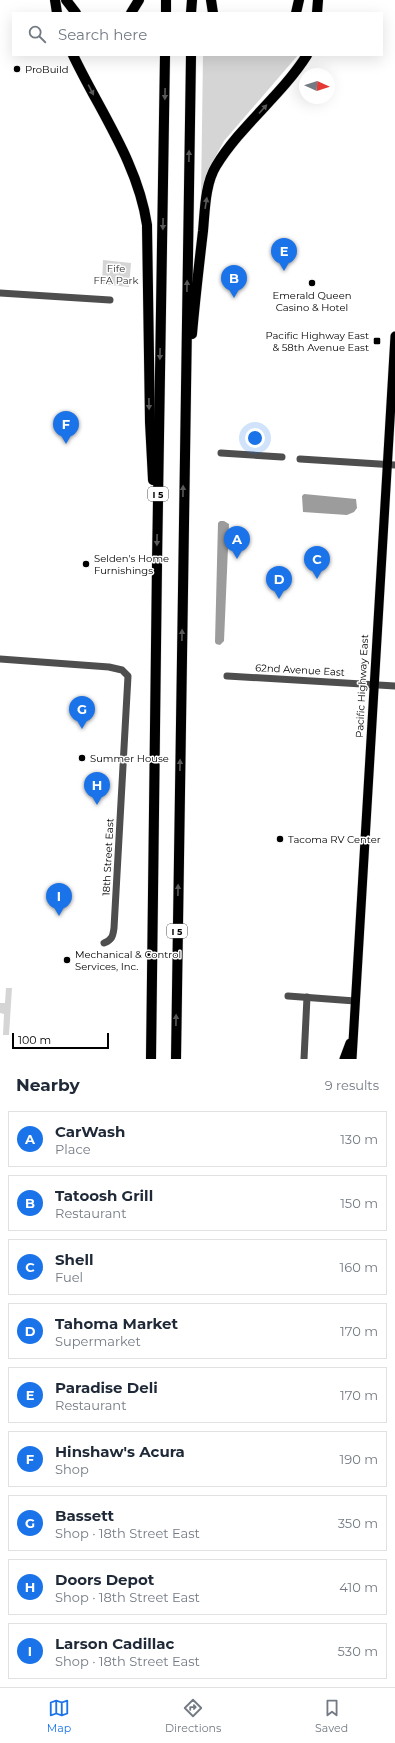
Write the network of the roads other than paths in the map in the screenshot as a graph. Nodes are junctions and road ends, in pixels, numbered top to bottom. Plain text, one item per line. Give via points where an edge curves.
1 (55, 0) edge
2 (66, 0) edge
3 (139, 0) edge
4 (166, 0) edge
5 (192, 0) edge
6 (211, 0) edge
7 (299, 0) edge
8 (318, 0) edge
9 (57, 12) edge
10 (75, 12) edge
11 (132, 12) edge
12 (166, 12) edge
13 (191, 12) edge
14 (213, 12) edge
15 (296, 12) edge
16 (317, 12) edge
17 (74, 56) edge
18 (166, 56) edge
19 (191, 56) edge
20 (306, 56) edge
21 (0, 293) edge
22 (110, 300) dead end
23 (395, 336) edge
24 (184, 437) junction
25 (221, 453) dead end
26 (282, 457) dead end
27 (300, 459) dead end
28 (391, 464) edge
29 (158, 514) junction
30 (0, 659) edge
31 (227, 676) dead end
32 (373, 685) junction
33 (395, 686) edge
34 (104, 943) dead end
35 (288, 996) dead end
36 (307, 997) junction
37 (355, 1001) junction
38 (352, 1038) junction
39 (151, 1059) edge
40 (176, 1059) edge
41 (304, 1059) edge
42 (344, 1059) edge
43 (352, 1059) edge

1 - 9 highway
2 - 10 highway
3 - 11 highway
4 - 12 highway
5 - 13 highway
6 - 14 highway
7 - 15 highway
8 - 16 highway
17 -> 29 highway via 128,162 145,211 151,462
18 -> 29 highway, I 5
24 -> 19 highway, I 5
24 -> 20 highway via 195,295 211,178 233,142 288,81
21 - 22 street
23 - 28 main road, Pacific Highway East
40 -> 24 highway, I 5
25 - 26 street
27 - 28 street
28 - 32 main road, Pacific Highway East
29 -> 39 highway, I 5
30 - 34 street, 18th Street East via 109,667 126,673 128,681 114,928 110,941
31 - 32 street, 62nd Avenue East
32 - 33 street, 62nd Avenue East
32 - 37 main road, Pacific Highway East
35 - 36 street
36 - 37 street
36 - 41 street
37 - 38 main road, Pacific Highway East
38 - 42 main road, Pacific Highway East
38 - 43 main road, Pacific Highway East

